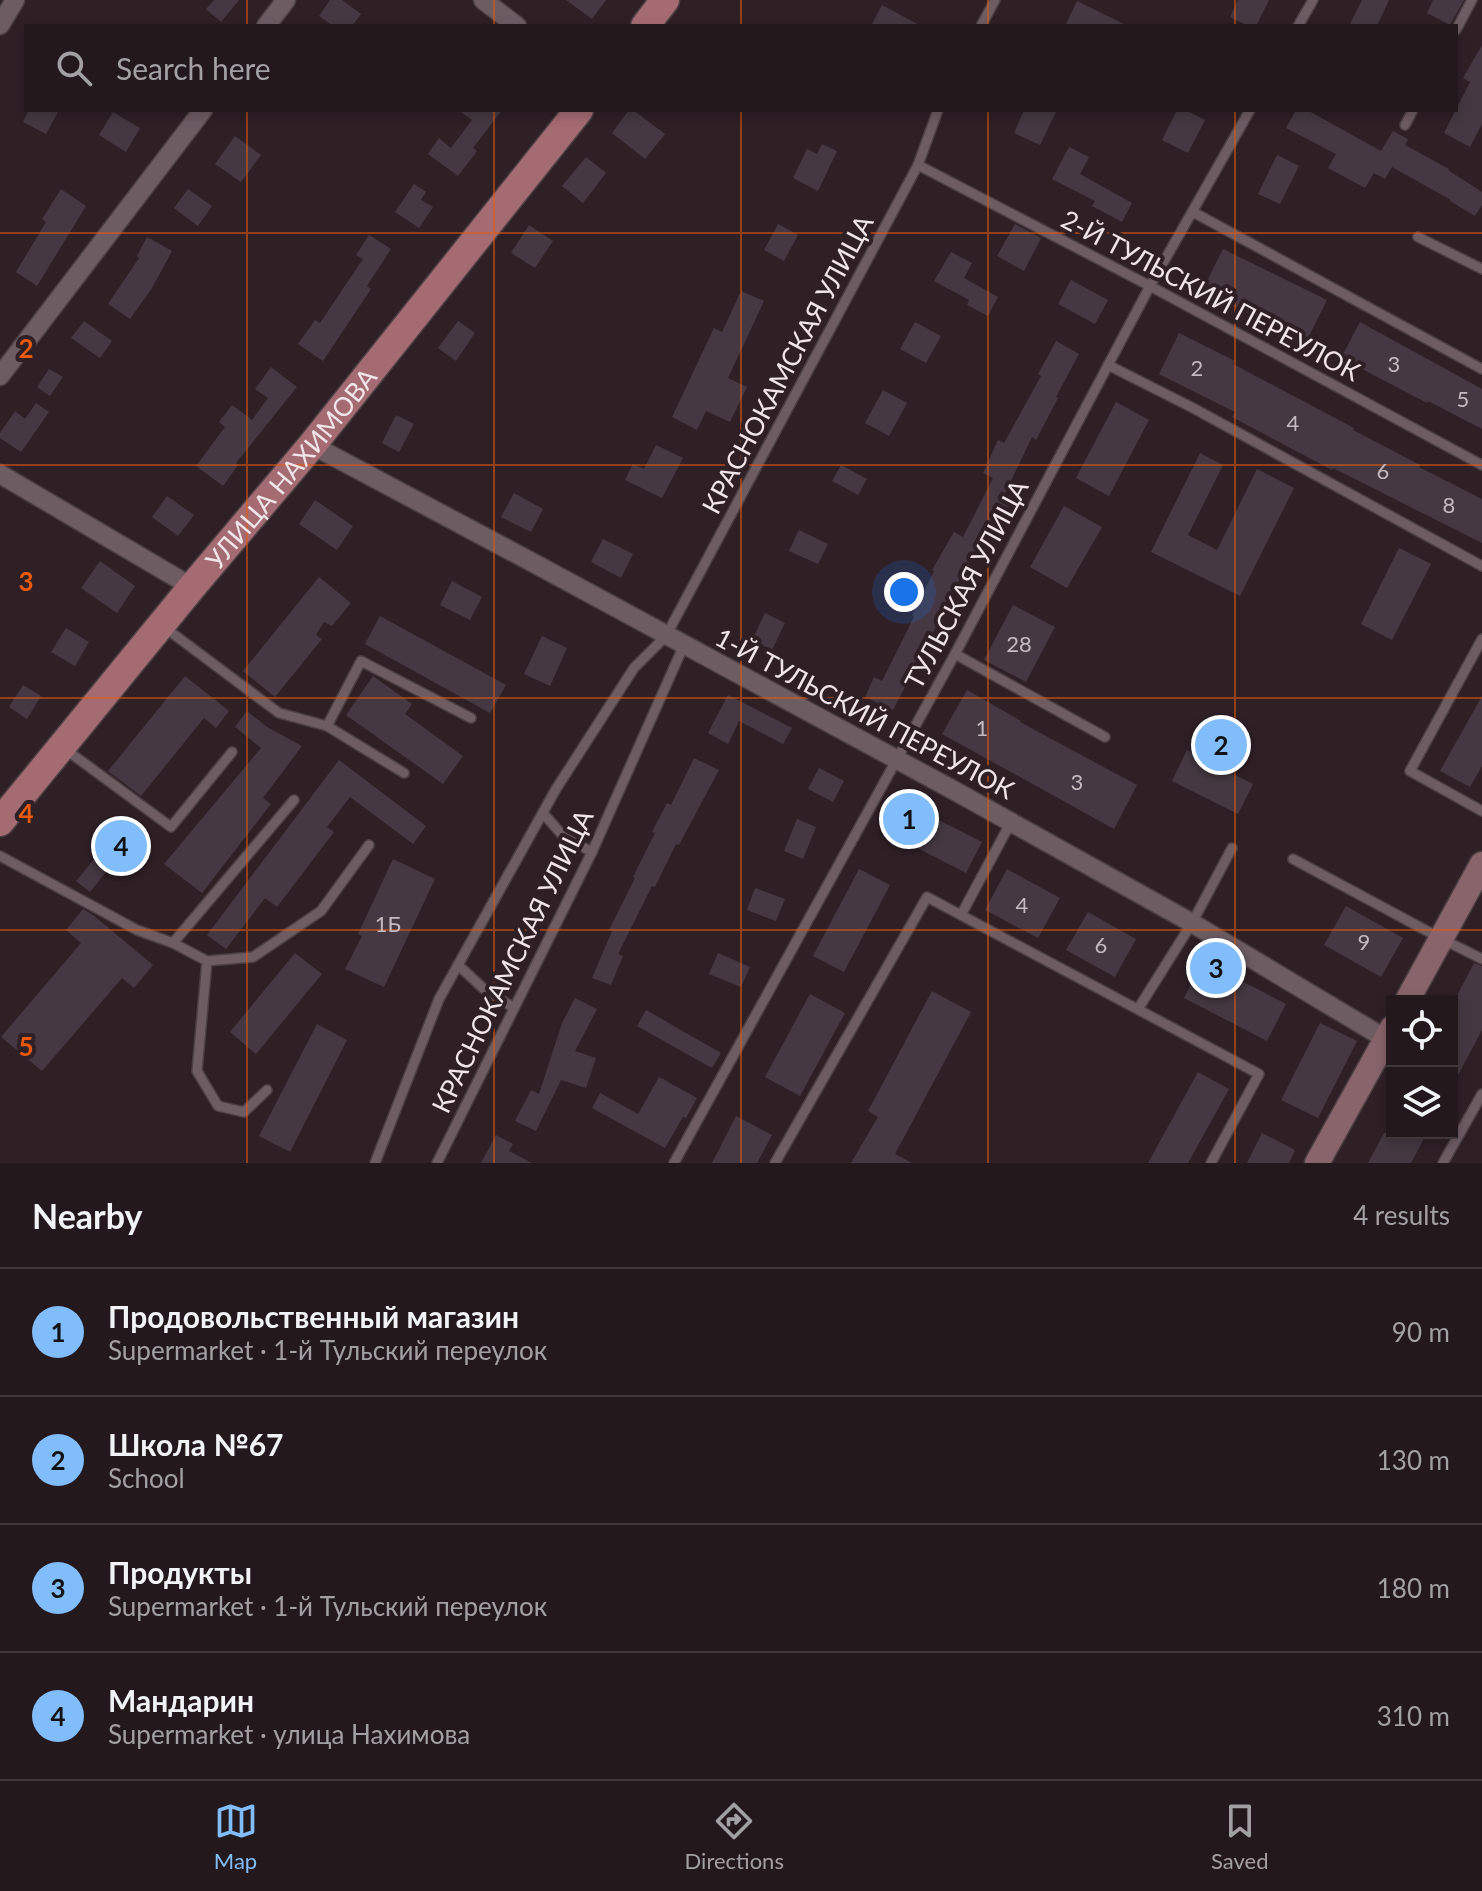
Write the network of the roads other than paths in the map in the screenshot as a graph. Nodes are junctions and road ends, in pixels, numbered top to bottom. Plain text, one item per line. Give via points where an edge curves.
1 (15, 0) edge
2 (286, 0) edge
3 (483, 0) edge
4 (665, 0) edge
5 (995, 0) edge
6 (1313, 0) edge
7 (1472, 0) edge
8 (268, 24) edge
9 (514, 24) edge
10 (647, 24) edge
11 (982, 24) edge
12 (1299, 24) edge
13 (0, 25) edge
14 (1458, 26) edge
15 (201, 112) edge
16 (577, 112) edge
17 (937, 112) edge
18 (1249, 112) edge
19 (1412, 112) edge
20 (1405, 125) dead end
21 (918, 165) junction
22 (1193, 212) junction
23 (1418, 237) dead end
24 (1482, 269) edge
25 (1150, 286) junction
26 (1108, 365) junction
27 (1482, 369) edge
28 (0, 376) edge
29 (312, 445) junction
30 (1482, 465) edge
31 (0, 474) edge
32 (1482, 566) edge
33 (192, 587) junction
34 (161, 625) junction
35 (666, 636) junction
36 (1482, 639) edge
37 (684, 645) junction
38 (955, 654) junction
39 (471, 718) dead end
40 (327, 726) junction
41 (1105, 737) dead end
42 (62, 747) junction
43 (232, 752) dead end
44 (896, 759) junction
45 (404, 773) dead end
46 (294, 800) dead end
47 (1482, 811) edge
48 (543, 813) junction
49 (0, 822) edge
50 (1011, 822) junction
51 (369, 845) dead end
52 (1232, 848) dead end
53 (592, 852) junction
54 (0, 856) edge
55 (1293, 859) dead end
56 (1482, 864) edge
57 (961, 915) junction
58 (1192, 923) junction
59 (1442, 939) junction
60 (173, 943) junction
61 (1482, 959) edge
62 (207, 961) junction
63 (458, 965) junction
64 (1410, 995) edge
65 (514, 1008) junction
66 (1138, 1009) junction
67 (1386, 1032) edge
68 (1386, 1039) edge
69 (267, 1090) dead end
70 (1482, 1094) edge
71 (375, 1163) edge
72 (437, 1163) edge
73 (674, 1163) edge
74 (775, 1163) edge
75 (1211, 1163) edge
76 (1317, 1163) edge
77 (1443, 1163) edge

1 - 13 street
2 - 8 street
3 - 9 street
4 - 10 main road
5 - 11 lane
6 - 12 lane
7 - 14 lane
15 - 28 street
16 - 29 main road, УЛИЦА НАХИМОВА
17 - 21 lane, КРАСНОКАМСКАЯ УЛИЦА
18 - 22 lane, ТУЛЬСКАЯ УЛИЦА
19 - 20 lane
21 - 25 lane, 2-Й ТУЛЬСКИЙ ПЕРЕУЛОК
21 - 35 lane, КРАСНОКАМСКАЯ УЛИЦА
22 - 25 lane, ТУЛЬСКАЯ УЛИЦА
22 - 27 lane
23 - 24 lane
25 - 26 lane, ТУЛЬСКАЯ УЛИЦА
25 - 30 lane, 2-Й ТУЛЬСКИЙ ПЕРЕУЛОК
26 - 32 lane
26 - 38 lane, ТУЛЬСКАЯ УЛИЦА
29 - 33 main road, УЛИЦА НАХИМОВА
29 - 35 street, 1-Й ТУЛЬСКИЙ ПЕРЕУЛОК
31 - 33 street
33 - 34 main road, УЛИЦА НАХИМОВА
34 - 40 lane via 279,713
34 - 42 main road, УЛИЦА НАХИМОВА
35 - 37 street, 1-Й ТУЛЬСКИЙ ПЕРЕУЛОК
35 - 48 lane, КРАСНОКАМСКАЯ УЛИЦА via 634,668
36 - 47 lane via 1410,771
37 - 44 street, 1-Й ТУЛЬСКИЙ ПЕРЕУЛОК
37 - 53 lane, КРАСНОКАМСКАЯ УЛИЦА
38 - 41 lane
38 - 44 lane, ТУЛЬСКАЯ УЛИЦА
39 - 40 lane via 361,661
40 - 45 lane
42 - 43 lane via 171,827
42 - 49 main road, УЛИЦА НАХИМОВА
44 - 50 street, 1-Й ТУЛЬСКИЙ ПЕРЕУЛОК
44 - 73 lane, ТУЛЬСКАЯ УЛИЦА
46 - 60 lane
48 - 53 lane via 564,837
48 - 63 lane, КРАСНОКАМСКАЯ УЛИЦА
50 - 57 lane
50 - 58 street, 1-Й ТУЛЬСКИЙ ПЕРЕУЛОК
51 - 62 lane via 321,911 253,957
52 - 58 lane
53 - 65 lane, КРАСНОКАМСКАЯ УЛИЦА
54 - 60 lane via 137,930
55 - 59 lane
56 - 59 street
57 - 66 lane
57 - 74 lane via 927,897
58 - 66 lane
58 - 67 street, 1-Й ТУЛЬСКИЙ ПЕРЕУЛОК
59 - 61 lane
59 - 64 street
60 - 62 lane
62 - 69 lane via 197,1071 218,1106 244,1112
63 - 65 lane
63 - 71 lane, КРАСНОКАМСКАЯ УЛИЦА via 439,999
65 - 72 lane, КРАСНОКАМСКАЯ УЛИЦА
66 - 75 lane via 1259,1074
68 - 76 street
70 - 77 lane

